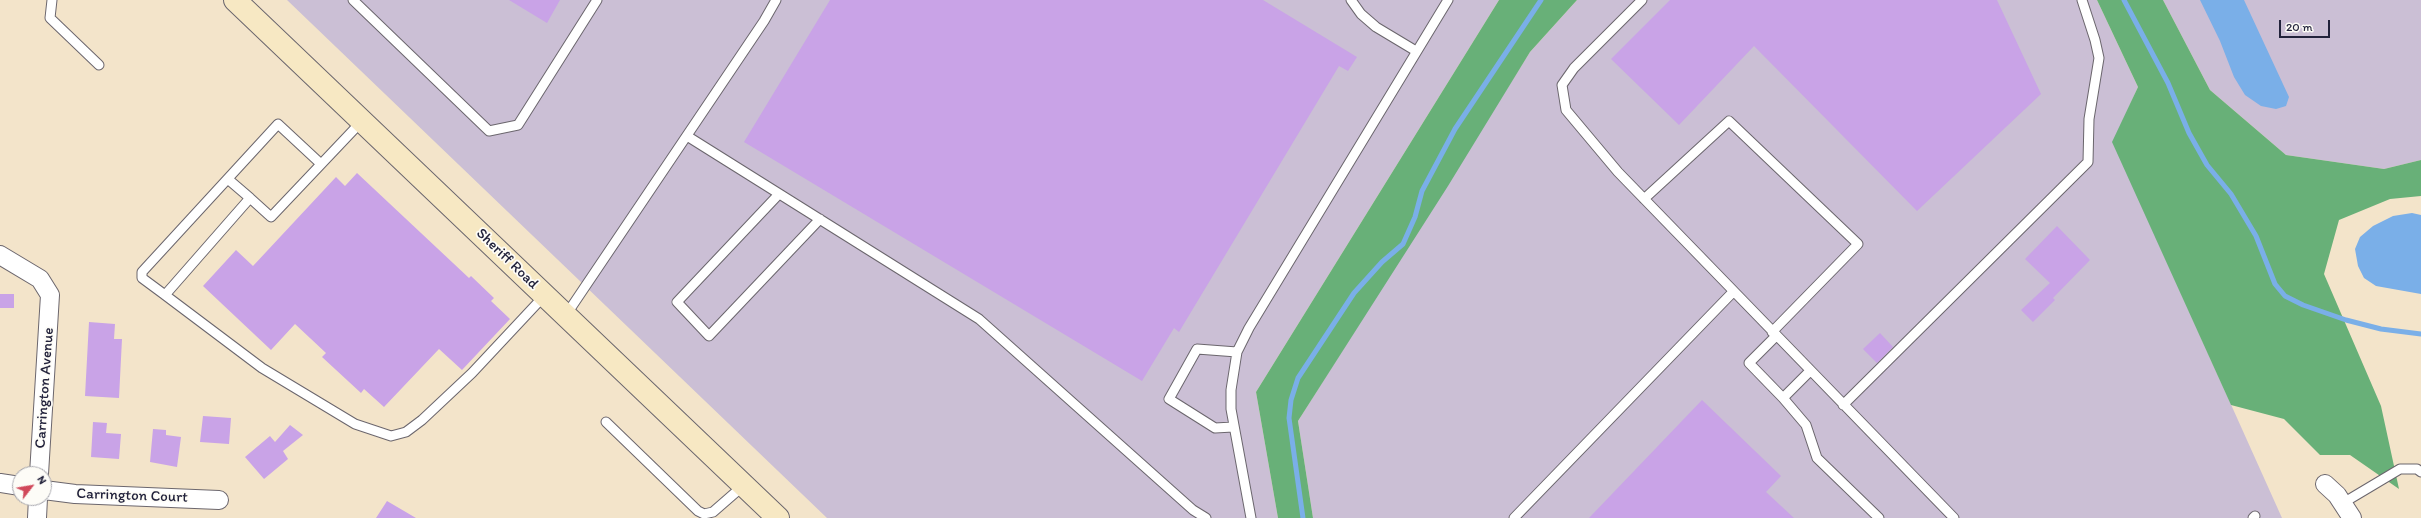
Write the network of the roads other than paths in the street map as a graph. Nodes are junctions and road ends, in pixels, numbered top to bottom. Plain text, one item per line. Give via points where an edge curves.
1 (52, 0) edge
2 (235, 0) edge
3 (353, 0) edge
4 (597, 0) edge
5 (776, 0) edge
6 (1351, 0) edge
7 (1448, 0) edge
8 (1642, 0) edge
9 (2082, 0) edge
10 (1416, 51) junction
11 (99, 65) dead end
12 (363, 120) junction
13 (687, 136) junction
14 (321, 164) junction
15 (229, 180) junction
16 (779, 194) junction
17 (250, 198) junction
18 (1644, 199) junction
19 (820, 219) junction
20 (0, 255) edge
21 (1733, 292) junction
22 (165, 295) junction
23 (546, 296) junction
24 (566, 315) junction
25 (1774, 334) junction
26 (1237, 352) junction
27 (1810, 371) junction
28 (1783, 398) junction
29 (1843, 405) junction
30 (606, 422) dead end
31 (1233, 427) junction
32 (40, 466) edge
33 (2421, 472) edge
34 (0, 483) edge
35 (2325, 484) dead end
36 (12, 485) edge
37 (744, 485) junction
38 (52, 491) edge
39 (220, 500) dead end
40 (2343, 503) junction
41 (37, 506) edge
42 (36, 518) edge
43 (778, 518) edge
44 (1206, 518) edge
45 (1251, 518) edge
46 (1514, 518) edge
47 (1879, 518) edge
48 (1954, 518) edge
49 (2352, 518) edge

1 - 11 lane via 50,18
2 - 12 main road, Sheriff Road
3 - 4 lane via 489,131 518,126
5 - 13 lane
6 - 10 lane via 1361,14 1376,26
7 - 10 lane
8 - 18 lane via 1574,68 1562,85 1566,110
9 - 29 lane via 2099,58 2089,119 2088,162
10 - 26 lane
12 - 14 lane
12 - 23 main road, Sheriff Road
13 - 16 lane
13 - 24 lane
14 - 15 lane via 278,124
14 - 17 lane via 271,217
15 - 17 lane
15 - 22 lane via 142,272 142,278
16 - 19 lane
16 - 19 lane via 677,302 709,336
17 - 22 lane
18 - 21 lane
18 - 25 lane via 1729,121 1858,244
19 - 44 lane via 979,319 1193,510
20 - 32 street, Carrington Avenue via 40,280 47,287 50,301
21 - 25 lane
21 - 46 lane
22 - 23 lane via 262,368 355,424 391,436 406,432 422,420 472,373
23 - 24 main road, Sheriff Road
24 - 37 main road, Sheriff Road
25 - 27 lane
25 - 28 lane via 1749,363
26 - 31 lane via 1231,390
26 - 31 lane via 1197,349 1169,399 1215,428
27 - 28 lane
27 - 29 lane
28 - 47 lane via 1806,425 1817,458
29 - 48 lane
30 - 37 lane via 704,514 713,512
31 - 45 lane
33 - 40 lane via 2417,468 2400,469
34 - 36 street
35 - 40 street
37 - 43 main road, Sheriff Road
38 - 39 street, Carrington Court
40 - 49 street
41 - 42 street

